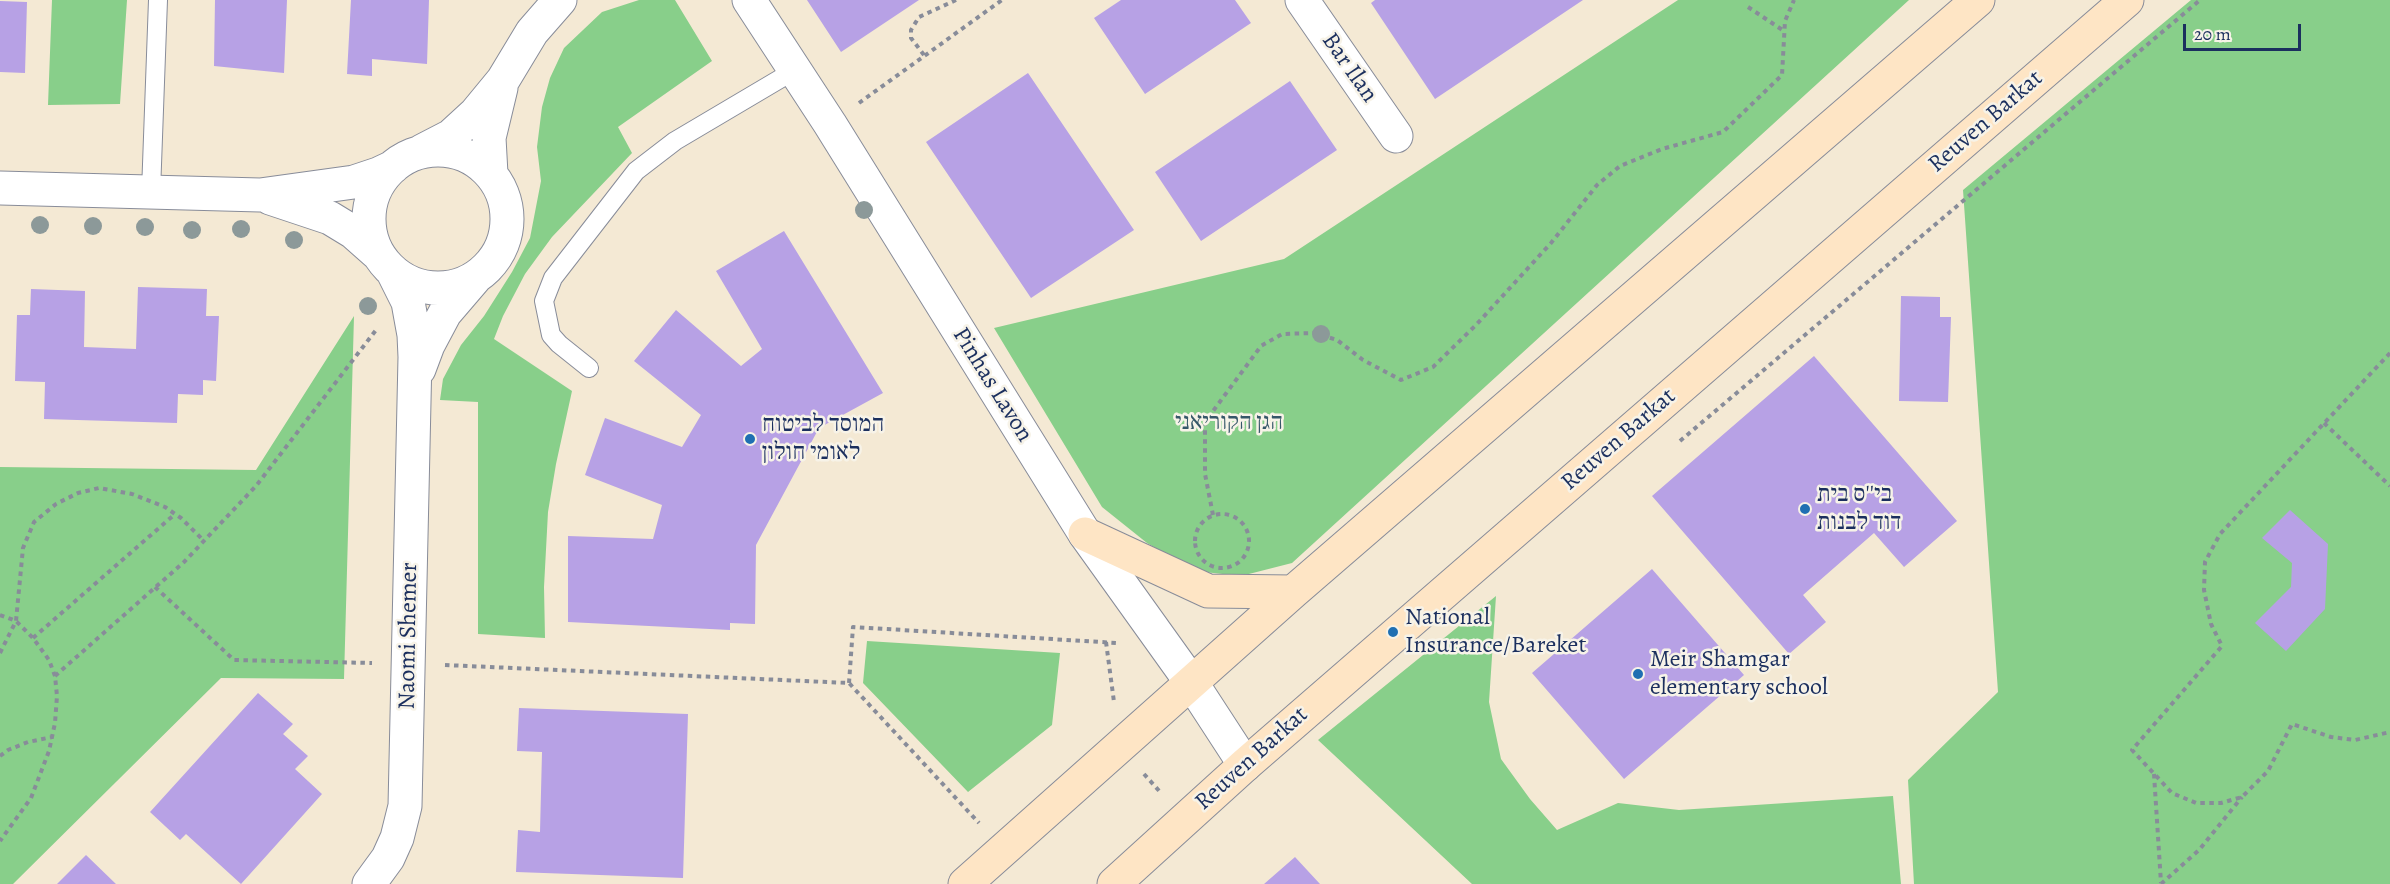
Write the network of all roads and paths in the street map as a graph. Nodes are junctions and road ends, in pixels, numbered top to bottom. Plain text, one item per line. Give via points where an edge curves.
1 (158, 0) edge
2 (560, 0) edge
3 (749, 0) edge
4 (956, 0) edge
5 (1002, 0) edge
6 (1302, 0) edge
7 (1794, 0) edge
8 (1978, 0) edge
9 (2127, 0) edge
10 (2200, 0) edge
11 (1748, 7) dead end
12 (1785, 31) junction
13 (924, 55) junction
14 (795, 70) junction
15 (503, 80) junction
16 (830, 124) junction
17 (1396, 136) dead end
18 (402, 161) junction
19 (491, 174) junction
20 (0, 188) edge
21 (151, 192) junction
22 (260, 195) junction
23 (392, 273) junction
24 (475, 278) junction
25 (2390, 353) edge
26 (589, 368) dead end
27 (415, 380) junction
28 (2324, 423) junction
29 (1675, 445) dead end
30 (2390, 486) edge
31 (175, 514) junction
32 (1214, 515) junction
33 (1085, 534) junction
34 (204, 541) junction
35 (155, 587) junction
36 (1293, 592) junction
37 (0, 615) edge
38 (16, 621) junction
39 (33, 638) junction
40 (1165, 646) junction
41 (0, 652) edge
42 (408, 663) junction
43 (55, 676) junction
44 (1191, 682) junction
45 (849, 683) junction
46 (2390, 732) edge
47 (52, 737) junction
48 (0, 756) edge
49 (1245, 765) junction
50 (2154, 773) junction
51 (2242, 797) junction
52 (0, 841) edge
53 (1003, 850) junction
54 (369, 884) edge
55 (965, 884) edge
56 (1114, 884) edge
57 (2161, 884) edge

1 - 21 lane
2 - 15 street via 532,32
3 - 14 street, Pinhas Lavon
4 - 13 path via 919,17 911,30 911,38
5 - 13 path
6 - 17 street, Bar Ilan
7 - 12 path
8 - 36 street
9 - 49 street, Reuven Barkat
10 - 29 path
11 - 12 path
12 - 32 path via 1782,75 1723,132 1662,149 1612,172 1476,325 1433,367 1401,380 1363,360 1337,340 1314,333 1282,334 1261,346 1205,422 1205,474
13 - 16 path
14 - 16 street, Pinhas Lavon
14 - 26 lane via 675,141 636,171 553,278 544,301 551,335
15 - 18 street via 476,114 451,136
15 - 19 street via 489,138
16 - 33 street, Pinhas Lavon
18 - 19 street via 432,150 453,151 474,159
18 - 22 street via 354,182
18 - 23 street via 385,174 373,193 369,214 371,236
19 - 24 street via 506,203 506,234 492,264
20 - 21 street
21 - 22 street
22 - 23 street via 330,218 358,236
23 - 24 street via 413,284 434,288 455,287
23 - 27 street, Naomi Shemer via 414,335
23 - 34 path via 256,486
24 - 27 street, Naomi Shemer via 445,313
25 - 28 path
27 - 42 street, Naomi Shemer
28 - 30 path
28 - 50 path via 2220,534 2205,562 2204,590 2211,624 2222,646 2132,750
31 - 34 path
31 - 38 path via 132,494 99,488 56,504 34,522 23,548
31 - 39 path
32 - 32 path via 1198,526 1194,547 1203,562 1216,569 1233,567 1248,551 1249,535 1242,522 1228,514
33 - 36 street via 1209,591
33 - 40 street, Pinhas Lavon
34 - 35 path
35 - 42 path via 234,660
35 - 43 path
36 - 44 street
37 - 38 path
38 - 39 path
38 - 41 path
39 - 43 path
40 - 44 street, Pinhas Lavon
40 - 45 path via 853,627
42 - 45 path
42 - 54 street, Naomi Shemer via 404,817 388,858
43 - 47 path
44 - 49 street, Pinhas Lavon
44 - 53 street
45 - 53 path
46 - 51 path via 2355,740 2292,724 2268,771
47 - 48 path via 28,742
47 - 52 path via 32,798
49 - 56 street, Reuven Barkat
50 - 51 path via 2172,793 2196,803 2221,803
50 - 57 path
51 - 57 path via 2199,850
53 - 55 street

